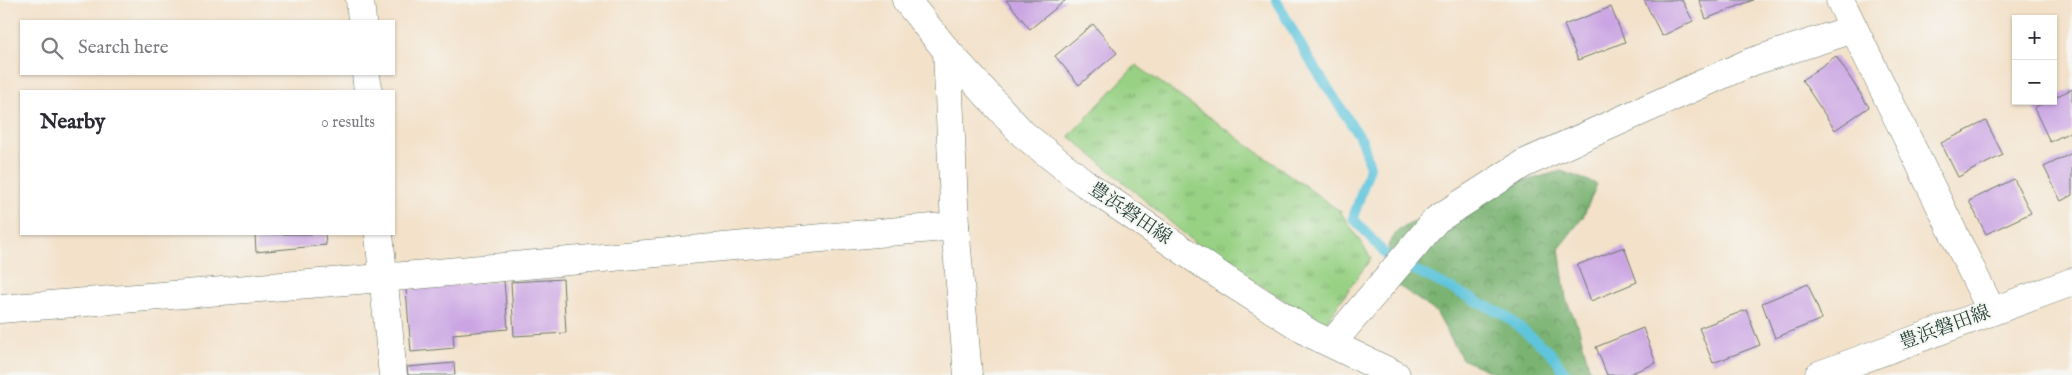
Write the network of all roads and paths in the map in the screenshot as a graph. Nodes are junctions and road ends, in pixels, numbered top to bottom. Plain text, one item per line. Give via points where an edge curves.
1 (360, 0) edge
2 (906, 0) edge
3 (1840, 0) edge
4 (362, 20) edge
5 (1854, 29) junction
6 (947, 51) junction
7 (366, 75) edge
8 (368, 90) edge
9 (955, 226) junction
10 (379, 235) edge
11 (382, 278) junction
12 (2072, 282) edge
13 (0, 309) edge
14 (1991, 310) junction
15 (1332, 343) junction
16 (393, 375) edge
17 (968, 375) edge
18 (1396, 375) edge
19 (1819, 375) edge

1 - 4 street
2 - 6 street, 豊浜磐田線
3 - 5 street
5 - 14 street
5 - 15 street via 1751,62 1523,164 1436,220
6 - 9 street
6 - 15 street, 豊浜磐田線 via 1023,134 1086,184 1222,277 1312,334
7 - 8 street
9 - 11 street
9 - 17 street
10 - 11 street
11 - 13 street
11 - 16 street
12 - 14 street, 豊浜磐田線
14 - 19 street, 豊浜磐田線
15 - 18 street, 豊浜磐田線

